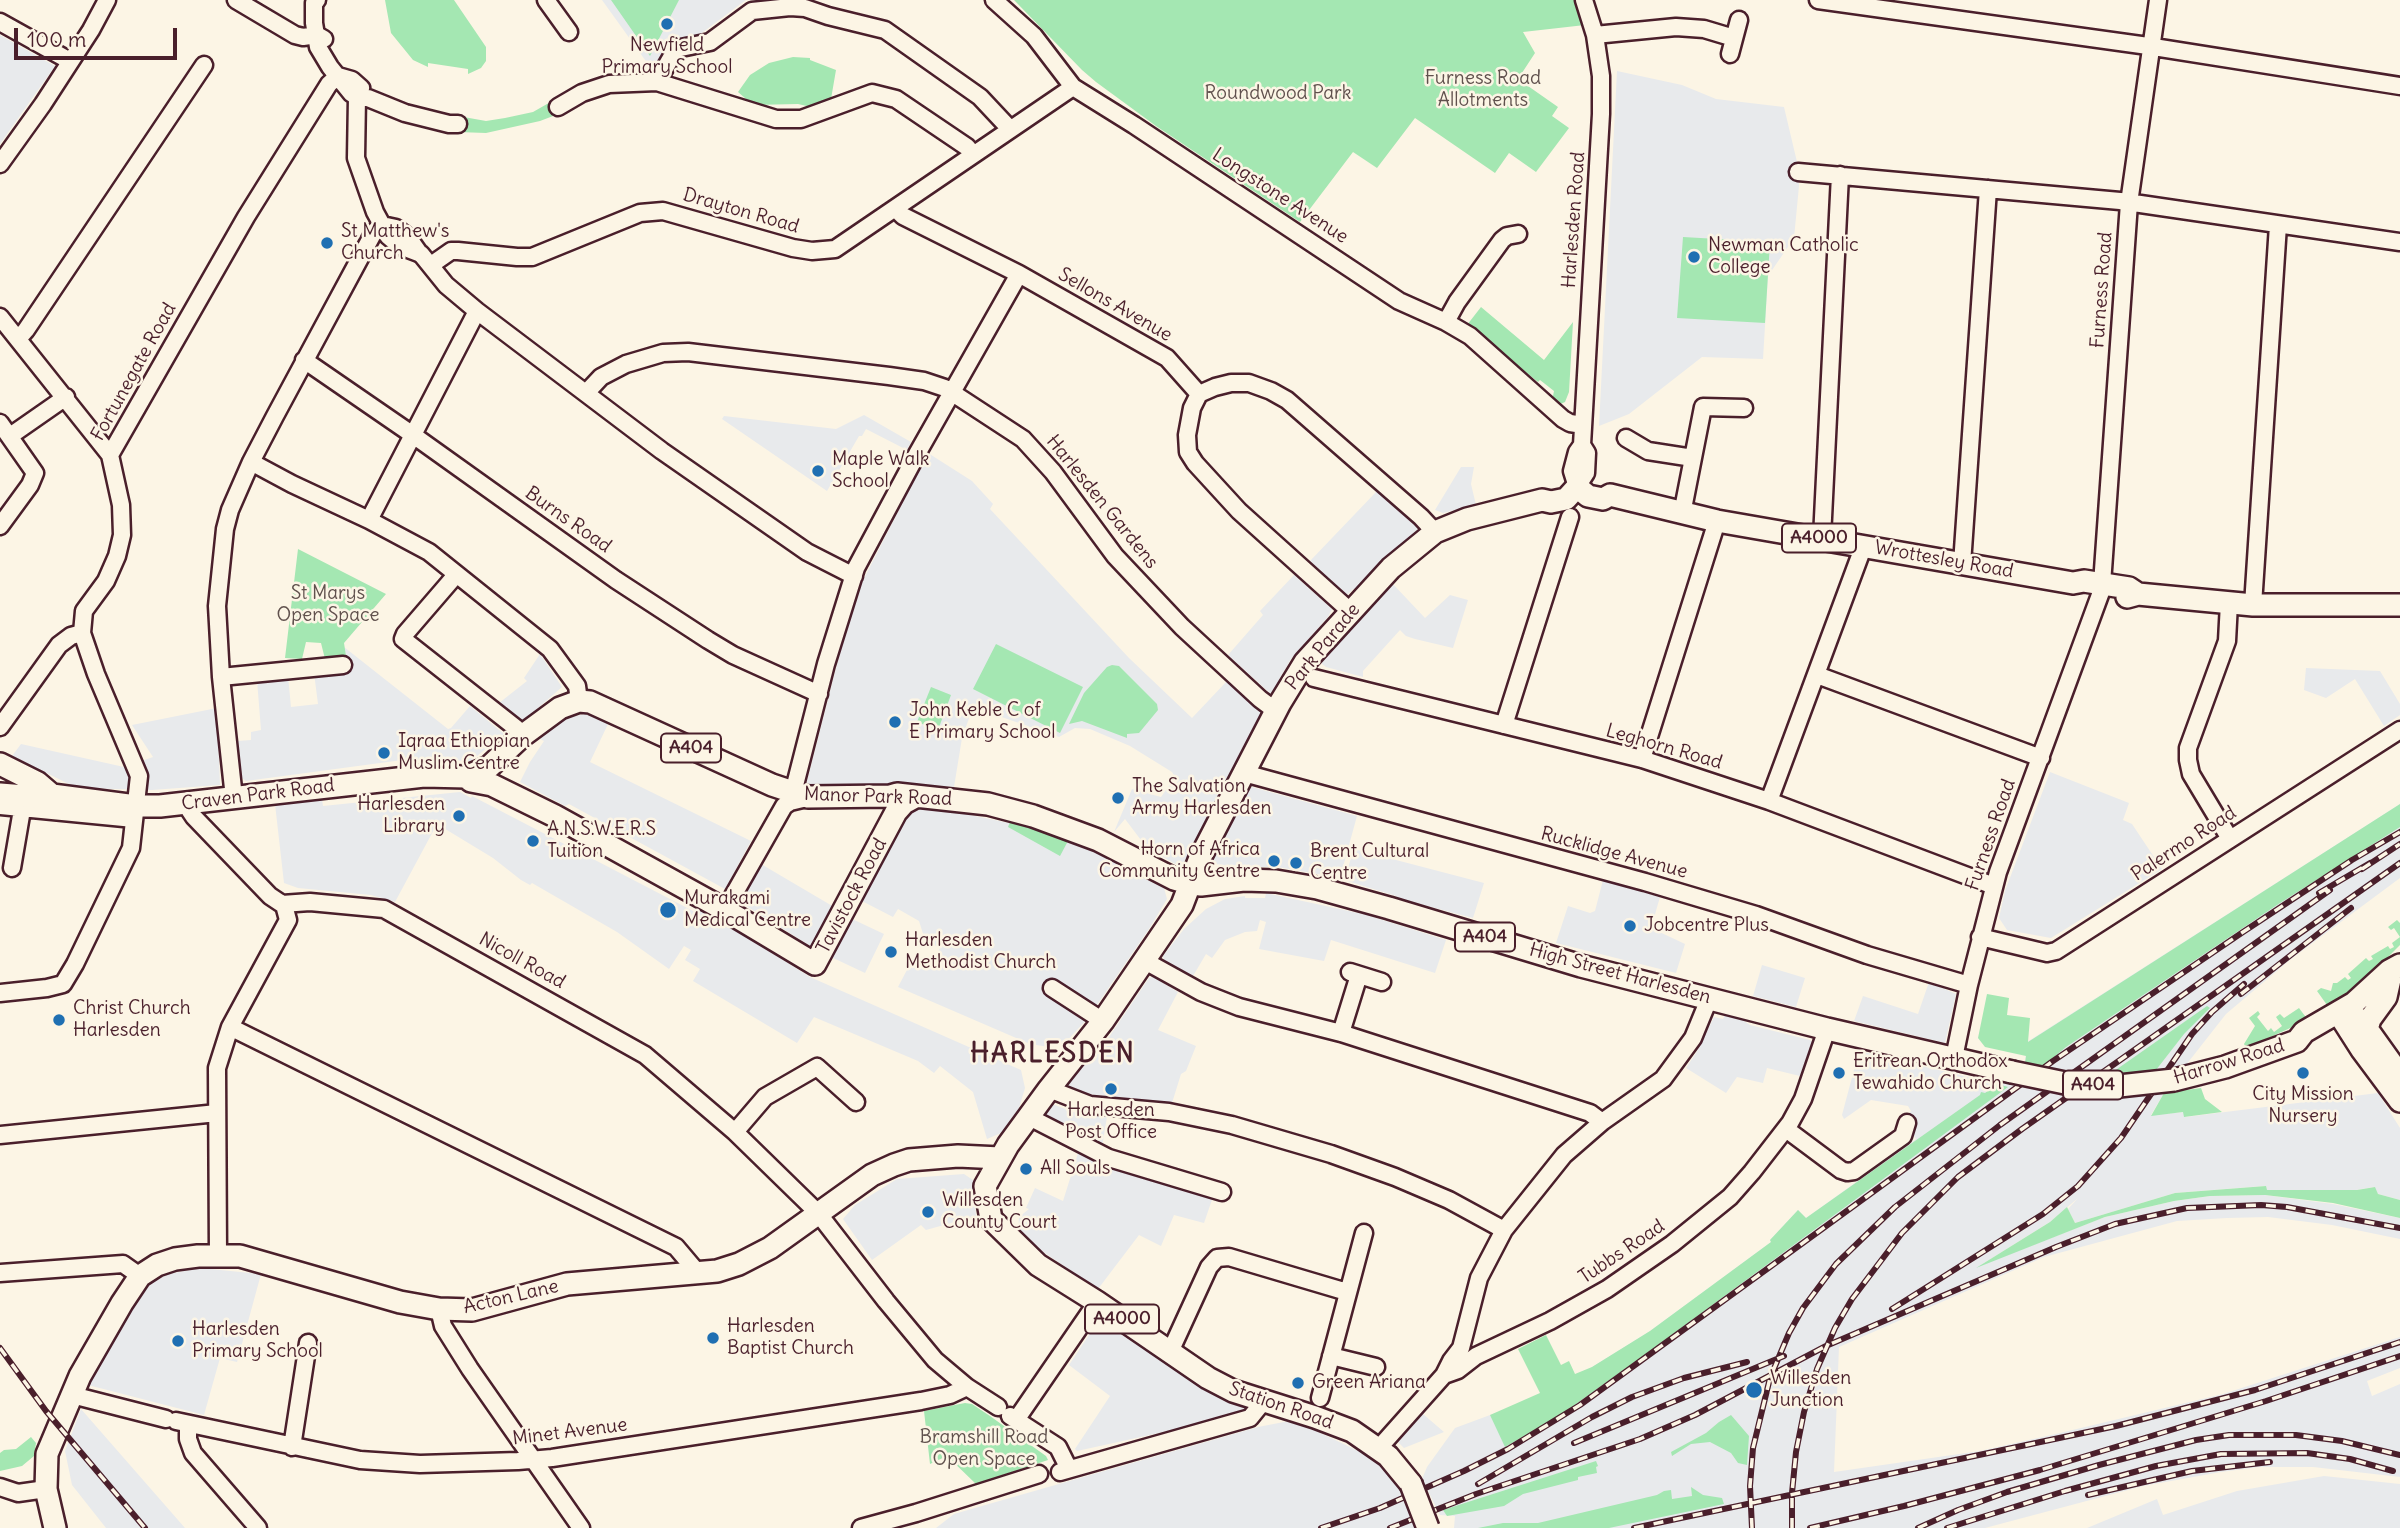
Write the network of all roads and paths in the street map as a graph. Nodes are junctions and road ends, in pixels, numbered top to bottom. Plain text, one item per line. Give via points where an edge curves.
1 (107, 0) edge
2 (236, 0) edge
3 (317, 0) edge
4 (323, 0) edge
5 (546, 0) edge
6 (994, 0) edge
7 (1584, 0) edge
8 (1818, 0) edge
9 (2158, 0) edge
10 (1739, 20) dead end
11 (0, 22) edge
12 (569, 32) dead end
13 (317, 35) junction
14 (1595, 35) junction
15 (2151, 47) junction
16 (70, 61) junction
17 (204, 65) dead end
18 (338, 76) junction
19 (657, 82) junction
20 (2400, 86) edge
21 (1073, 88) junction
22 (357, 97) junction
23 (558, 107) dead end
24 (457, 124) dead end
25 (1010, 129) junction
26 (973, 154) junction
27 (1, 161) edge
28 (1798, 172) dead end
29 (1840, 175) junction
30 (1988, 189) junction
31 (2129, 203) junction
32 (896, 209) junction
33 (382, 225) junction
34 (2278, 225) junction
35 (1518, 234) dead end
36 (2400, 242) edge
37 (426, 260) junction
38 (1019, 274) junction
39 (477, 311) junction
40 (0, 317) edge
41 (1446, 322) junction
42 (18, 339) junction
43 (304, 360) junction
44 (953, 392) junction
45 (586, 393) junction
46 (1199, 394) junction
47 (66, 397) junction
48 (1744, 408) dead end
49 (1584, 420) junction
50 (5, 429) edge
51 (413, 435) junction
52 (1626, 438) dead end
53 (110, 456) junction
54 (1693, 458) junction
55 (251, 462) junction
56 (1568, 497) junction
57 (1682, 514) junction
58 (369, 520) junction
59 (1717, 521) junction
60 (0, 526) edge
61 (1435, 532) junction
62 (1822, 538) junction
63 (1864, 545) junction
64 (1962, 564) junction
65 (455, 576) junction
66 (854, 576) junction
67 (2102, 588) junction
68 (2229, 603) junction
69 (2253, 605) junction
70 (2400, 605) edge
71 (1350, 611) junction
72 (82, 633) junction
73 (343, 664) dead end
74 (1817, 675) junction
75 (221, 677) junction
76 (1314, 678) dead end
77 (819, 694) junction
78 (579, 701) junction
79 (1276, 711) junction
80 (1504, 725) junction
81 (0, 727) edge
82 (2400, 730) edge
83 (522, 736) junction
84 (2040, 758) junction
85 (1642, 759) junction
86 (0, 764) edge
87 (1244, 773) junction
88 (491, 776) junction
89 (0, 794) edge
90 (52, 794) junction
91 (800, 795) junction
92 (234, 798) junction
93 (1769, 801) junction
94 (23, 802) junction
95 (189, 804) junction
96 (893, 804) junction
97 (0, 806) edge
98 (135, 812) junction
99 (2230, 839) junction
100 (12, 868) dead end
101 (1191, 884) junction
102 (1994, 886) junction
103 (285, 905) junction
104 (725, 909) junction
105 (1980, 937) junction
106 (1145, 961) junction
107 (2395, 971) edge
108 (1382, 982) dead end
109 (1969, 985) junction
110 (1052, 988) dead end
111 (0, 993) edge
112 (1709, 999) junction
113 (2350, 1018) junction
114 (1104, 1021) junction
115 (230, 1027) junction
116 (1827, 1029) junction
117 (1341, 1033) junction
118 (1954, 1058) junction
119 (2400, 1075) edge
120 (1052, 1085) junction
121 (2400, 1101) edge
122 (856, 1102) dead end
123 (217, 1113) junction
124 (1029, 1117) junction
125 (1602, 1122) junction
126 (1907, 1123) dead end
127 (1786, 1129) junction
128 (735, 1132) junction
129 (0, 1135) edge
130 (958, 1156) junction
131 (1000, 1158) junction
132 (985, 1186) junction
133 (1222, 1192) dead end
134 (818, 1213) junction
135 (1504, 1230) junction
136 (1364, 1233) dead end
137 (218, 1255) junction
138 (0, 1273) edge
139 (698, 1273) junction
140 (140, 1276) junction
141 (1347, 1292) junction
142 (1097, 1302) junction
143 (439, 1309) junction
144 (309, 1343) dead end
145 (1170, 1352) junction
146 (1331, 1356) junction
147 (1376, 1367) dead end
148 (1444, 1375) junction
149 (967, 1387) junction
150 (72, 1395) junction
151 (1320, 1398) dead end
152 (1263, 1402) junction
153 (1008, 1414) junction
154 (177, 1421) junction
155 (292, 1447) junction
156 (1378, 1449) junction
157 (534, 1460) junction
158 (1038, 1474) dead end
159 (0, 1487) edge
160 (46, 1489) junction
161 (55, 1528) edge
162 (258, 1528) edge
163 (581, 1528) edge
164 (861, 1528) edge
165 (1428, 1528) edge

1 - 16 street
2 - 13 street via 295,35
3 - 13 street
4 - 13 street
5 - 12 street
6 - 21 street, Longstone Avenue via 1034,36
7 - 14 street, Harlesden Road
8 - 15 street
9 - 15 street, Furness Road
10 - 14 street via 1732,46 1704,29 1675,27
11 - 16 street
13 - 18 street via 318,47
14 - 49 street, Harlesden Road via 1601,114
15 - 20 street
15 - 31 street, Furness Road
16 - 27 street
17 - 42 street
18 - 22 street via 358,83
18 - 53 street, Fortunegate Road via 329,83 246,217
19 - 23 street via 609,85
19 - 25 street via 676,49 710,42 752,11 805,8 885,30 980,97
19 - 26 street via 776,119 801,119 872,93 896,99
21 - 25 street, Drayton Road
21 - 41 street, Longstone Avenue via 1399,302
22 - 24 street
22 - 33 street via 356,159
25 - 26 street, Drayton Road
26 - 32 street, Drayton Road
28 - 29 street
29 - 30 street
29 - 62 street
30 - 31 street
30 - 64 street
31 - 34 street
31 - 67 street, Furness Road
32 - 37 street, Drayton Road via 835,249 793,248 663,211 640,213 532,257 456,244 439,246
32 - 38 street, Sellons Avenue via 934,234
33 - 37 street via 408,237
33 - 43 street
34 - 36 street
34 - 69 street
35 - 41 street via 1502,240
37 - 39 street via 446,285
38 - 44 street
38 - 46 street, Sellons Avenue via 1167,358
39 - 45 street
39 - 51 street
40 - 42 street
41 - 49 street, Longstone Avenue via 1470,336 1557,412
42 - 47 street
43 - 51 street, Burns Road
43 - 55 street
44 - 45 street, Harlesden Gardens via 924,381 688,352 663,353 626,364 601,377
44 - 66 street
44 - 79 street, Harlesden Gardens via 1023,439 1115,556 1182,627
45 - 66 street via 785,538
46 - 61 street via 1231,383 1249,383 1287,400
46 - 71 street via 1187,435 1188,452 1195,463 1239,511
47 - 50 street
47 - 53 street
48 - 54 street via 1703,407
49 - 56 street, Harlesden Road via 1586,473
50 - 60 street via 36,473
51 - 58 street
51 - 77 street, Burns Road via 708,640
52 - 54 street via 1648,451
53 - 72 street, Fortunegate Road via 120,493 122,535 106,581 84,611
54 - 57 street
55 - 58 street
55 - 75 street via 225,528 217,606
56 - 57 main road, Wrottesley Road / A4000 via 1598,486 1610,495
56 - 61 main road, Park Parade via 1466,519
56 - 80 street, Harlesden Road
57 - 59 main road, Wrottesley Road / A4000
58 - 65 street via 429,552
59 - 62 main road, Wrottesley Road / A4000
59 - 85 street
61 - 71 main road, Park Parade via 1391,568
62 - 63 main road, Wrottesley Road / A4000
63 - 64 main road, Wrottesley Road / A4000
63 - 74 street
64 - 67 main road, Wrottesley Road / A4000 via 2084,581
65 - 78 street via 550,649 577,686
65 - 83 street via 403,639
66 - 77 street
67 - 68 main road, Wrottesley Road / A4000
67 - 84 street, Furness Road
68 - 69 main road, Wrottesley Road / A4000
68 - 99 street via 2227,641 2188,748 2188,760 2191,774
69 - 70 main road, Wrottesley Road / A4000
71 - 79 main road, Park Parade via 1305,662
72 - 81 street via 59,645
72 - 98 street via 139,776
73 - 75 street
74 - 84 street
74 - 93 street
75 - 92 street
76 - 80 street, Leghorn Road
77 - 91 street
78 - 83 main road via 560,708
78 - 91 main road, Manor Park Road / A404
79 - 87 main road, Park Parade
80 - 85 street, Leghorn Road
82 - 99 street, Palermo Road
83 - 88 main road
84 - 102 street, Furness Road
85 - 93 street, Leghorn Road
86 - 90 main road, Craven Park Road
87 - 101 main road, Park Parade
87 - 109 street, Rucklidge Avenue via 1645,882
88 - 92 main road, Craven Park Road via 471,781 424,776
88 - 104 main road, Craven Park Road
89 - 94 main road, Craven Park Road
90 - 94 main road, Craven Park Road
90 - 98 main road, Craven Park Road
91 - 96 main road, Manor Park Road / A404
91 - 104 street via 784,806
92 - 95 main road, Craven Park Road
93 - 102 street, Leghorn Road
94 - 97 street, Craven Park Road
94 - 98 street, Craven Park Road
94 - 100 street
95 - 98 main road, Craven Park Road
95 - 103 street via 194,817
96 - 101 main road, Manor Park Road / A404 via 904,794 988,804 1033,816 1109,844
96 - 104 main road, Tavistock Road via 816,964
98 - 111 street via 131,848 63,984
99 - 105 street, Palermo Road via 2056,951
101 - 106 main road
101 - 112 main road, High Street Harlesden / A404 via 1276,881 1317,888
102 - 105 street, Furness Road
103 - 115 street via 288,920
103 - 128 street, Nicoll Road via 310,902 384,909 633,1047
105 - 109 street, Furness Road
106 - 114 main road
106 - 117 street via 1239,1007
107 - 113 main road, Harrow Road / A404 via 2389,971
108 - 117 street via 1355,973
109 - 118 street, Furness Road
110 - 114 street
112 - 116 main road, High Street Harlesden / A404
112 - 125 street via 1693,1038 1663,1079
113 - 118 main road, Harrow Road / A404, bridge via 2322,1038 2297,1041 2225,1067 2174,1080 2110,1087 2065,1083
113 - 119 main road
113 - 121 main road
114 - 120 main road
115 - 123 street via 218,1068
115 - 139 street via 676,1247
116 - 118 main road, High Street Harlesden / A404
116 - 127 street, Tubbs Road via 1803,1100
117 - 125 street via 1590,1113
120 - 124 main road
120 - 135 street via 1090,1105 1169,1112 1331,1154 1449,1200
122 - 128 street via 817,1067 765,1097
123 - 129 street
123 - 137 street
124 - 131 main road
124 - 133 street via 1109,1158
125 - 135 street via 1564,1155
126 - 127 street via 1903,1136 1847,1172
127 - 148 street, Tubbs Road via 1730,1196 1636,1270 1583,1303
128 - 134 street, Nicoll Road
130 - 131 main road, Acton Lane
130 - 132 main road
130 - 134 main road, Acton Lane via 894,1165
131 - 132 main road
132 - 142 main road, Station Road / A4000 via 991,1219 1013,1242 1038,1265
134 - 139 main road, Acton Lane via 739,1264
134 - 149 street, Nicoll Road via 921,1345
135 - 148 street via 1479,1278 1461,1348
136 - 141 street
137 - 140 main road, Acton Lane via 175,1259
137 - 143 main road, Acton Lane via 240,1256
138 - 140 street via 123,1264
139 - 143 main road, Acton Lane via 567,1284 472,1310
140 - 150 main road
141 - 145 street via 1229,1257 1217,1258
141 - 146 street
142 - 145 main road, Station Road / A4000
142 - 153 street
143 - 157 street via 443,1326 470,1369
144 - 155 street
145 - 152 main road, Station Road / A4000 via 1208,1378
146 - 147 street
146 - 151 street
148 - 156 street, Tubbs Road
149 - 153 street, Nicoll Road
149 - 157 street, Minet Avenue via 940,1397
150 - 154 street, Minet Avenue
150 - 160 main road via 47,1454
152 - 153 street, Nicoll Road via 1250,1418 1065,1470 1058,1447
152 - 156 main road, Station Road / A4000 via 1352,1432
154 - 155 street, Minet Avenue
154 - 162 street via 193,1453
155 - 157 street, Minet Avenue via 390,1463
156 - 165 main road, Station Road / A4000, bridge via 1412,1484
157 - 163 street
158 - 164 street
159 - 160 street via 18,1493
160 - 161 main road

